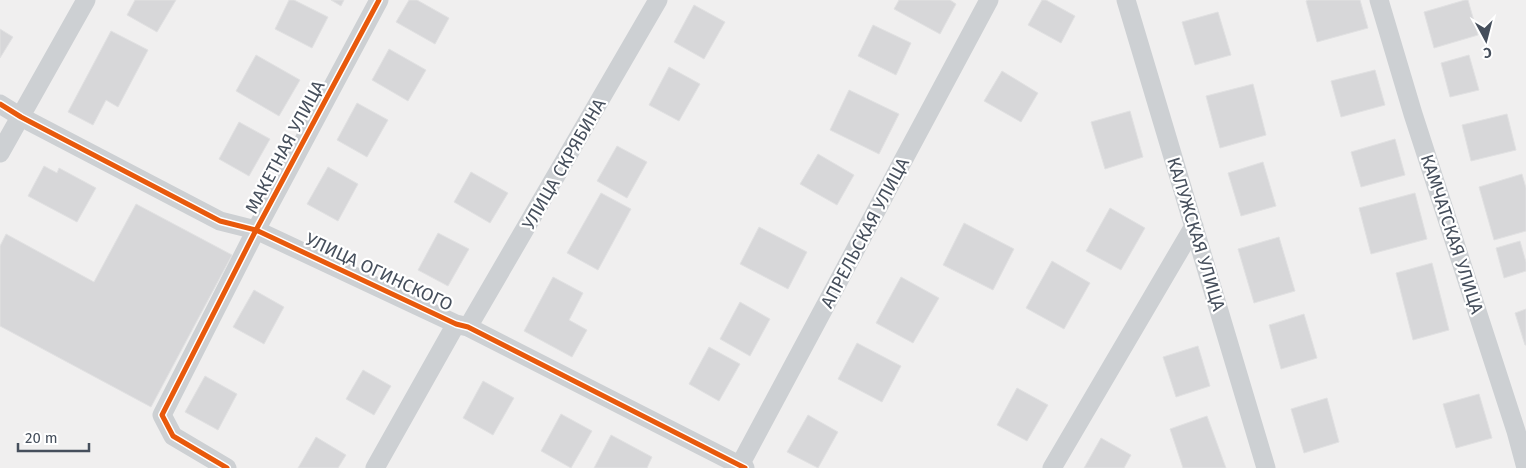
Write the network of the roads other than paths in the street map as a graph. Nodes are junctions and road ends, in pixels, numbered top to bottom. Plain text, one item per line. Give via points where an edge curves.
1 (86, 0) edge
2 (379, 0) edge
3 (658, 0) edge
4 (989, 0) edge
5 (1126, 0) edge
6 (1379, 0) edge
7 (0, 104) edge
8 (21, 117) junction
9 (0, 153) edge
10 (1194, 226) junction
11 (256, 230) junction
12 (462, 325) junction
13 (1521, 430) edge
14 (743, 467) edge
15 (1523, 467) edge
16 (227, 468) edge
17 (375, 468) edge
18 (1052, 468) edge
19 (1266, 468) edge

1 - 8 street
2 - 11 street, МАКЕТНАЯ УЛИЦА
3 - 12 street, УЛИЦА СКРЯБИНА
4 - 14 street, АПРЕЛЬСКАЯ УЛИЦА
5 - 10 street, КАЛУЖСКАЯ УЛИЦА
6 - 13 street, КАМЧАТСКАЯ УЛИЦА via 1413,114
7 - 8 street, УЛИЦА ОГИНСКОГО
8 - 9 street
8 - 11 street, УЛИЦА ОГИНСКОГО via 220,221
10 - 18 street
10 - 19 street, КАЛУЖСКАЯ УЛИЦА
11 - 12 street, УЛИЦА ОГИНСКОГО
11 - 16 street, МАКЕТНАЯ УЛИЦА via 162,415 172,436
12 - 14 street, УЛИЦА ОГИНСКОГО
12 - 17 street, УЛИЦА СКРЯБИНА
13 - 15 street, КАМЧАТСКАЯ УЛИЦА

